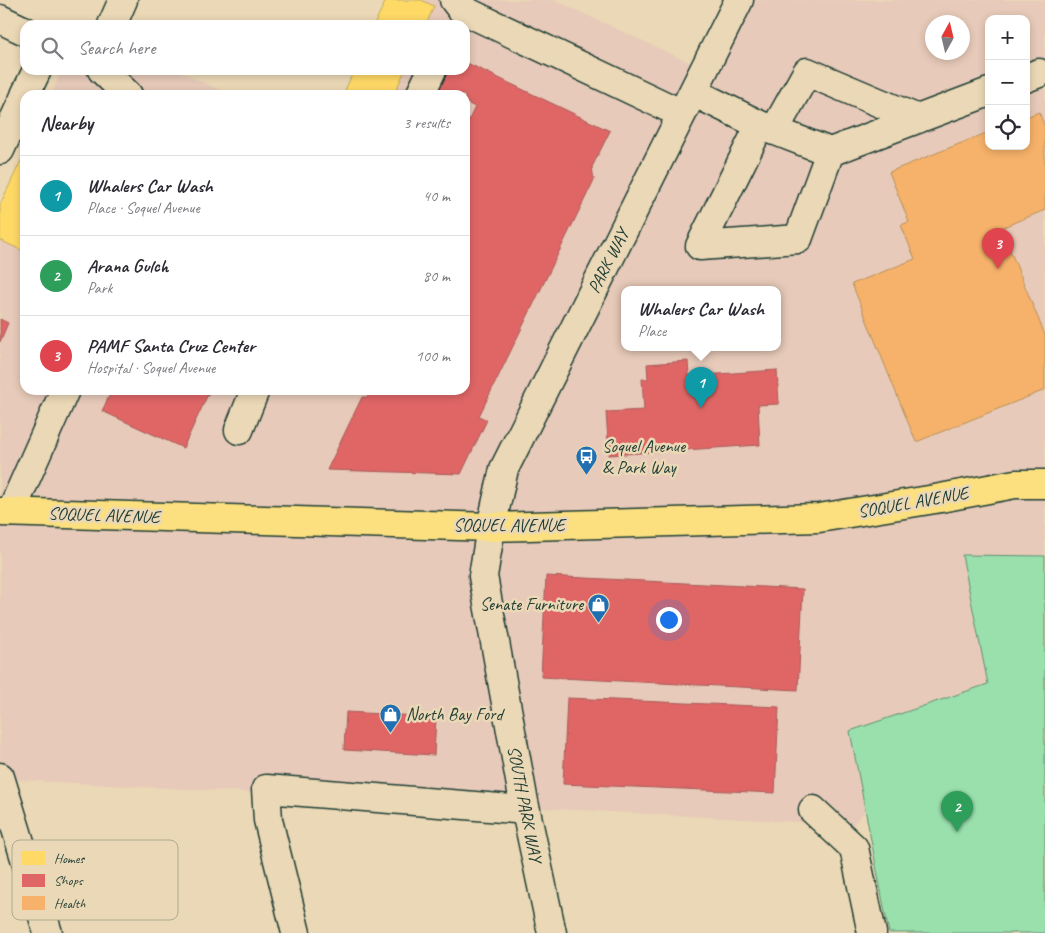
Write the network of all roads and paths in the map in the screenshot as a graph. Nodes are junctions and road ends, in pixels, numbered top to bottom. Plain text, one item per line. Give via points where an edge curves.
1 (124, 0) edge
2 (739, 0) edge
3 (456, 11) edge
4 (0, 19) edge
5 (114, 20) edge
6 (20, 29) edge
7 (35, 75) edge
8 (107, 75) edge
9 (430, 75) edge
10 (27, 90) edge
11 (123, 90) edge
12 (422, 90) edge
13 (985, 94) edge
14 (687, 103) junction
15 (20, 106) edge
16 (918, 119) junction
17 (767, 128) junction
18 (0, 150) edge
19 (830, 152) junction
20 (63, 395) edge
21 (254, 395) edge
22 (239, 430) dead end
23 (1045, 463) edge
24 (1015, 484) junction
25 (1045, 484) edge
26 (5, 512) edge
27 (491, 527) junction
28 (0, 778) edge
29 (526, 810) junction
30 (813, 810) dead end
31 (19, 840) edge
32 (44, 920) edge
33 (48, 933) edge
34 (296, 933) edge
35 (552, 933) edge
36 (872, 933) edge

1 - 5 street
2 - 14 street, PARK WAY
3 - 14 street
4 - 6 street
7 - 10 street
8 - 11 street
9 - 12 street
13 - 16 street
14 - 17 street
14 - 27 street, PARK WAY via 504,468
15 - 18 street
16 - 17 street via 807,72
16 - 19 street
17 - 19 street
17 - 19 street via 700,246 798,239
20 - 26 street
21 - 22 street
23 - 24 main road, SOQUEL AVENUE
24 - 25 main road, SOQUEL AVENUE
24 - 27 main road, SOQUEL AVENUE via 819,518
26 - 27 main road, SOQUEL AVENUE
27 - 29 street, SOUTH PARK WAY via 483,576
28 - 31 street
29 - 34 street via 266,788 268,820
29 - 35 street, SOUTH PARK WAY
30 - 36 street via 854,848
32 - 33 street

